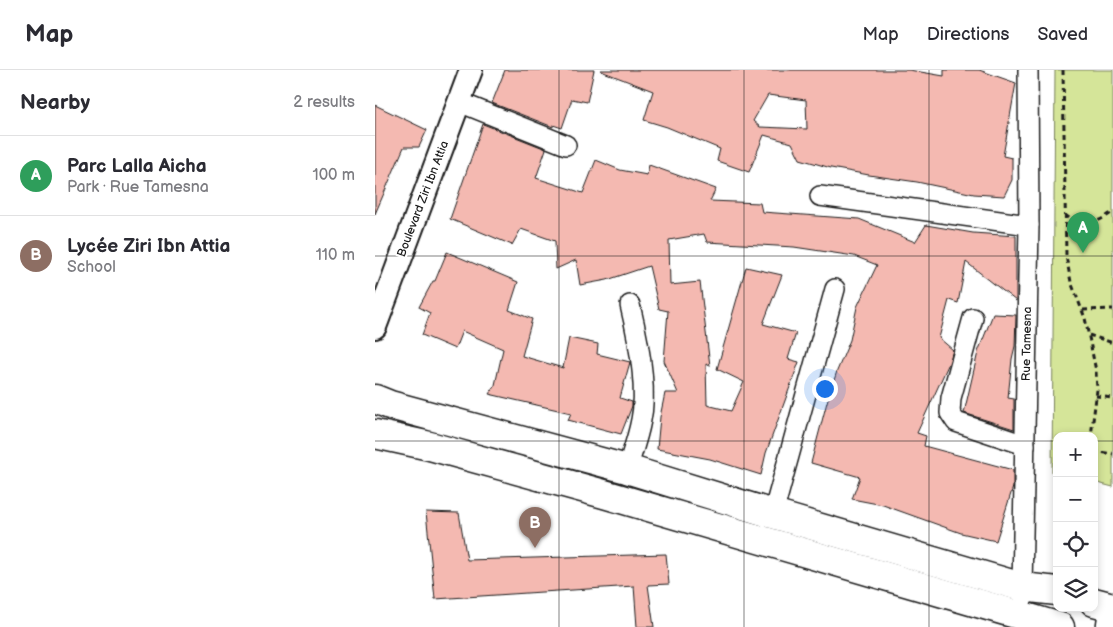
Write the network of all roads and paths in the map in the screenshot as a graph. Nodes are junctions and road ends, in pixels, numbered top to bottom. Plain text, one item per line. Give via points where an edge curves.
1 (471, 70) edge
2 (1026, 70) edge
3 (1063, 70) edge
4 (459, 102) junction
5 (566, 145) dead end
6 (820, 196) dead end
7 (1113, 212) edge
8 (1065, 215) junction
9 (1029, 225) junction
10 (835, 289) dead end
11 (630, 305) dead end
12 (1083, 310) junction
13 (1113, 310) edge
14 (973, 318) dead end
15 (375, 327) edge
16 (1089, 335) junction
17 (1113, 343) edge
18 (1096, 396) junction
19 (1113, 398) edge
20 (375, 399) edge
21 (1092, 432) edge
22 (375, 434) edge
23 (1025, 445) junction
24 (1098, 452) edge
25 (1113, 454) edge
26 (627, 469) junction
27 (773, 514) junction
28 (1022, 587) junction
29 (1053, 591) edge
30 (1028, 618) junction
31 (1060, 627) edge

1 - 4 street, Boulevard Ziri Ibn Attia
2 - 9 street, Rue Tamesna
3 - 8 path
4 - 5 street
4 - 15 street, Boulevard Ziri Ibn Attia
6 - 9 street
7 - 8 path via 1087,224 1074,222
8 - 12 path via 1067,269
9 - 23 street, Rue Tamesna
10 - 27 street
11 - 26 street via 643,394 641,420
12 - 13 path
12 - 16 path
14 - 23 street via 951,398 950,413 956,422
16 - 17 path
16 - 18 path via 1096,371
18 - 19 path
18 - 21 path
20 - 26 main road
22 - 30 main road via 604,494
23 - 28 street, Rue Tamesna
24 - 25 path
26 - 27 main road
27 - 28 main road
28 - 29 main road
28 - 30 street, Rue Tamesna
30 - 31 main road

